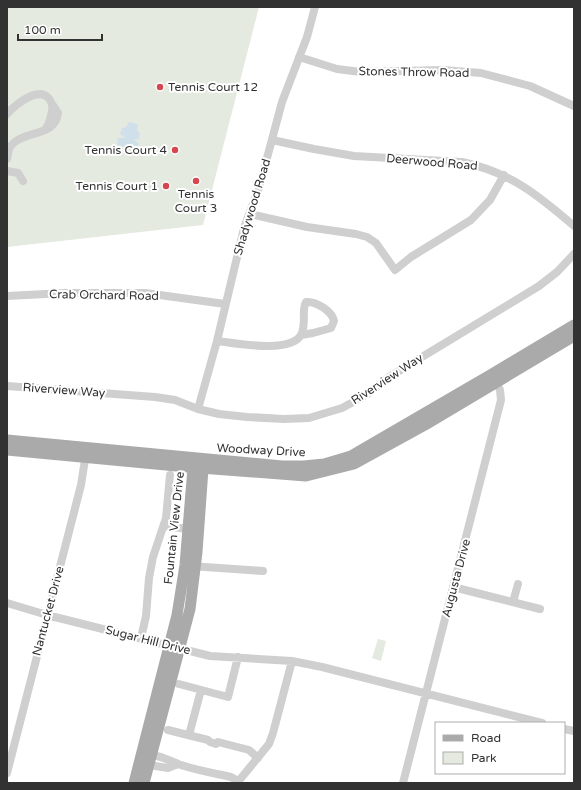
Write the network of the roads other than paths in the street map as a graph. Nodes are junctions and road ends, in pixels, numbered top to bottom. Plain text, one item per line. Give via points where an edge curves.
1 (315, 7) edge
2 (299, 57) junction
3 (574, 106) edge
4 (7, 114) edge
5 (272, 140) junction
6 (7, 159) edge
7 (7, 171) edge
8 (504, 175) junction
9 (22, 181) dead end
10 (250, 214) junction
11 (574, 226) edge
12 (574, 254) edge
13 (7, 296) edge
14 (225, 304) junction
15 (574, 325) edge
16 (301, 335) junction
17 (574, 336) edge
18 (559, 339) junction
19 (217, 341) junction
20 (494, 378) junction
21 (7, 386) edge
22 (198, 409) junction
23 (7, 440) edge
24 (7, 450) edge
25 (86, 453) junction
26 (199, 465) junction
27 (170, 475) dead end
28 (164, 526) junction
29 (188, 528) junction
30 (190, 566) junction
31 (263, 572) dead end
32 (518, 584) dead end
33 (453, 587) junction
34 (512, 602) junction
35 (7, 603) edge
36 (540, 609) dead end
37 (47, 615) junction
38 (141, 638) junction
39 (174, 646) junction
40 (238, 657) junction
41 (292, 661) junction
42 (179, 684) dead end
43 (201, 690) junction
44 (426, 694) junction
45 (538, 722) edge
46 (168, 730) dead end
47 (189, 735) junction
48 (258, 758) junction
49 (147, 759) junction
50 (7, 773) edge
51 (238, 782) edge
52 (134, 783) edge
53 (144, 783) edge
54 (403, 783) edge

1 - 2 street, Shadywood Road
2 - 3 street, Stones Throw Road via 337,69 361,72 443,70 481,73 530,86
2 - 5 street, Shadywood Road via 282,102
4 - 6 street via 21,101 33,95 42,94 49,98 52,104 45,130 18,141 10,148
5 - 8 street, Deerwood Road via 354,156 462,162 485,167
5 - 10 street, Shadywood Road
7 - 9 street via 18,173
8 - 10 street via 490,200 471,220 411,257 395,270 376,243 367,237
8 - 11 street, Deerwood Road via 528,188
10 - 14 street, Shadywood Road via 244,228
12 - 22 street, Riverview Way via 539,286 389,376 366,395 342,408 309,418 284,419 219,414
13 - 14 street, Crab Orchard Road via 145,293
14 - 19 street, Shadywood Road
15 - 18 main road, Woodway Drive
16 - 16 street via 331,328 334,321 332,314 310,301 306,302
16 - 19 street via 283,345 246,345
17 - 18 main road, Woodway Drive
18 - 20 main road, Woodway Drive
19 - 22 street, Shadywood Road
20 - 26 main road, Woodway Drive via 422,421 351,456 324,464 281,470
20 - 33 street, Augusta Drive via 500,390 501,400
21 - 22 street, Riverview Way via 155,397 175,400
23 - 25 main road, Woodway Drive
24 - 25 main road, Woodway Drive
25 - 26 main road, Woodway Drive
25 - 37 street, Nantucket Drive via 81,485
26 - 29 main road, Fountain View Drive
26 - 30 main road, Fountain View Drive
27 - 28 street
28 - 29 street
28 - 38 street via 153,558
29 - 30 main road, Fountain View Drive
30 - 31 street
30 - 39 main road, Fountain View Drive via 177,615
32 - 34 street
33 - 34 street
33 - 44 street, Augusta Drive
34 - 36 street
35 - 37 street, Sugar Hill Drive
37 - 38 street, Sugar Hill Drive
37 - 50 street, Nantucket Drive
38 - 39 street, Sugar Hill Drive
39 - 40 street, Sugar Hill Drive via 210,656
39 - 49 main road, Fountain View Drive
40 - 41 street, Sugar Hill Drive
40 - 43 street via 228,697
41 - 44 street, Sugar Hill Drive
41 - 48 street via 274,733
42 - 43 street
43 - 47 street
44 - 45 street, Sugar Hill Drive
44 - 54 street, Augusta Drive
46 - 47 street
47 - 48 street via 216,744 218,742 249,750
48 - 51 street
49 - 51 street via 168,768 178,764
49 - 52 main road, Fountain View Drive
49 - 53 main road, Fountain View Drive

